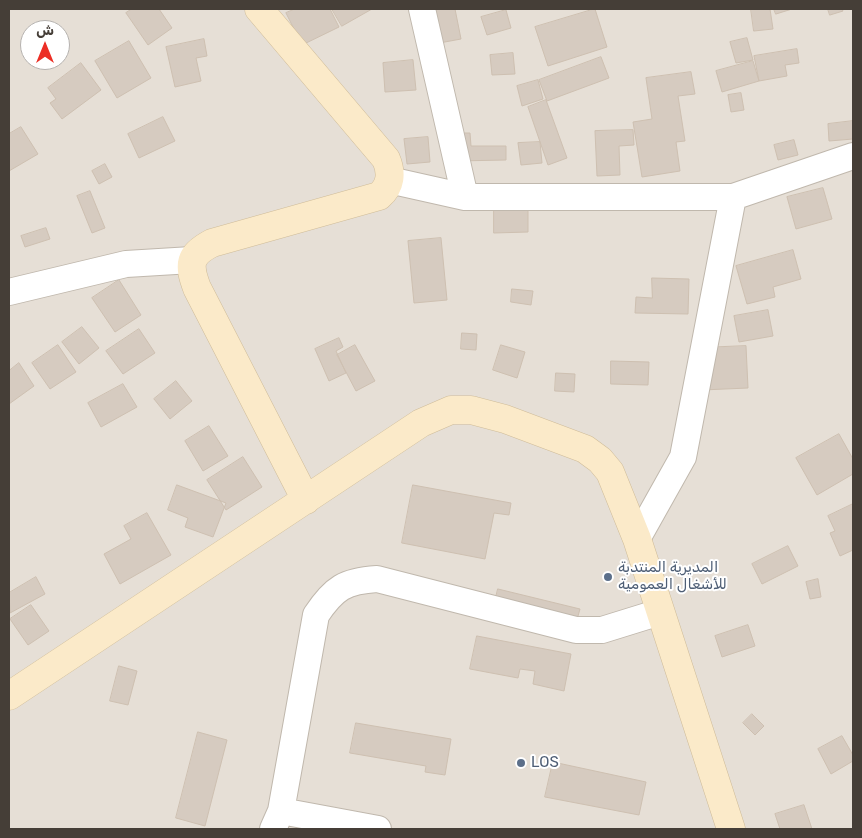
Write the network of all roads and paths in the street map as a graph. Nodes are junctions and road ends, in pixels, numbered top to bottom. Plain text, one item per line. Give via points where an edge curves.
1 (259, 9) edge
2 (422, 9) edge
3 (853, 156) edge
4 (389, 180) junction
5 (465, 197) junction
6 (732, 197) junction
7 (192, 260) junction
8 (9, 292) edge
9 (306, 500) junction
10 (637, 539) junction
11 (660, 612) junction
12 (9, 696) edge
13 (277, 820) edge
14 (378, 829) edge
15 (731, 829) edge

1 - 4 street via 386,159 390,169
2 - 5 street
3 - 6 street
4 - 5 street
4 - 7 street via 387,189 379,196 212,243 198,251
5 - 6 street
6 - 10 street via 683,457
7 - 8 street via 126,264
7 - 9 street via 192,275 197,288
9 - 10 street via 421,423 451,410 472,410 505,418 585,449 600,460 610,472
9 - 12 street
10 - 11 street
11 - 13 street via 602,630 576,630 377,579 354,580 331,593 316,615
11 - 15 street
13 - 14 street

